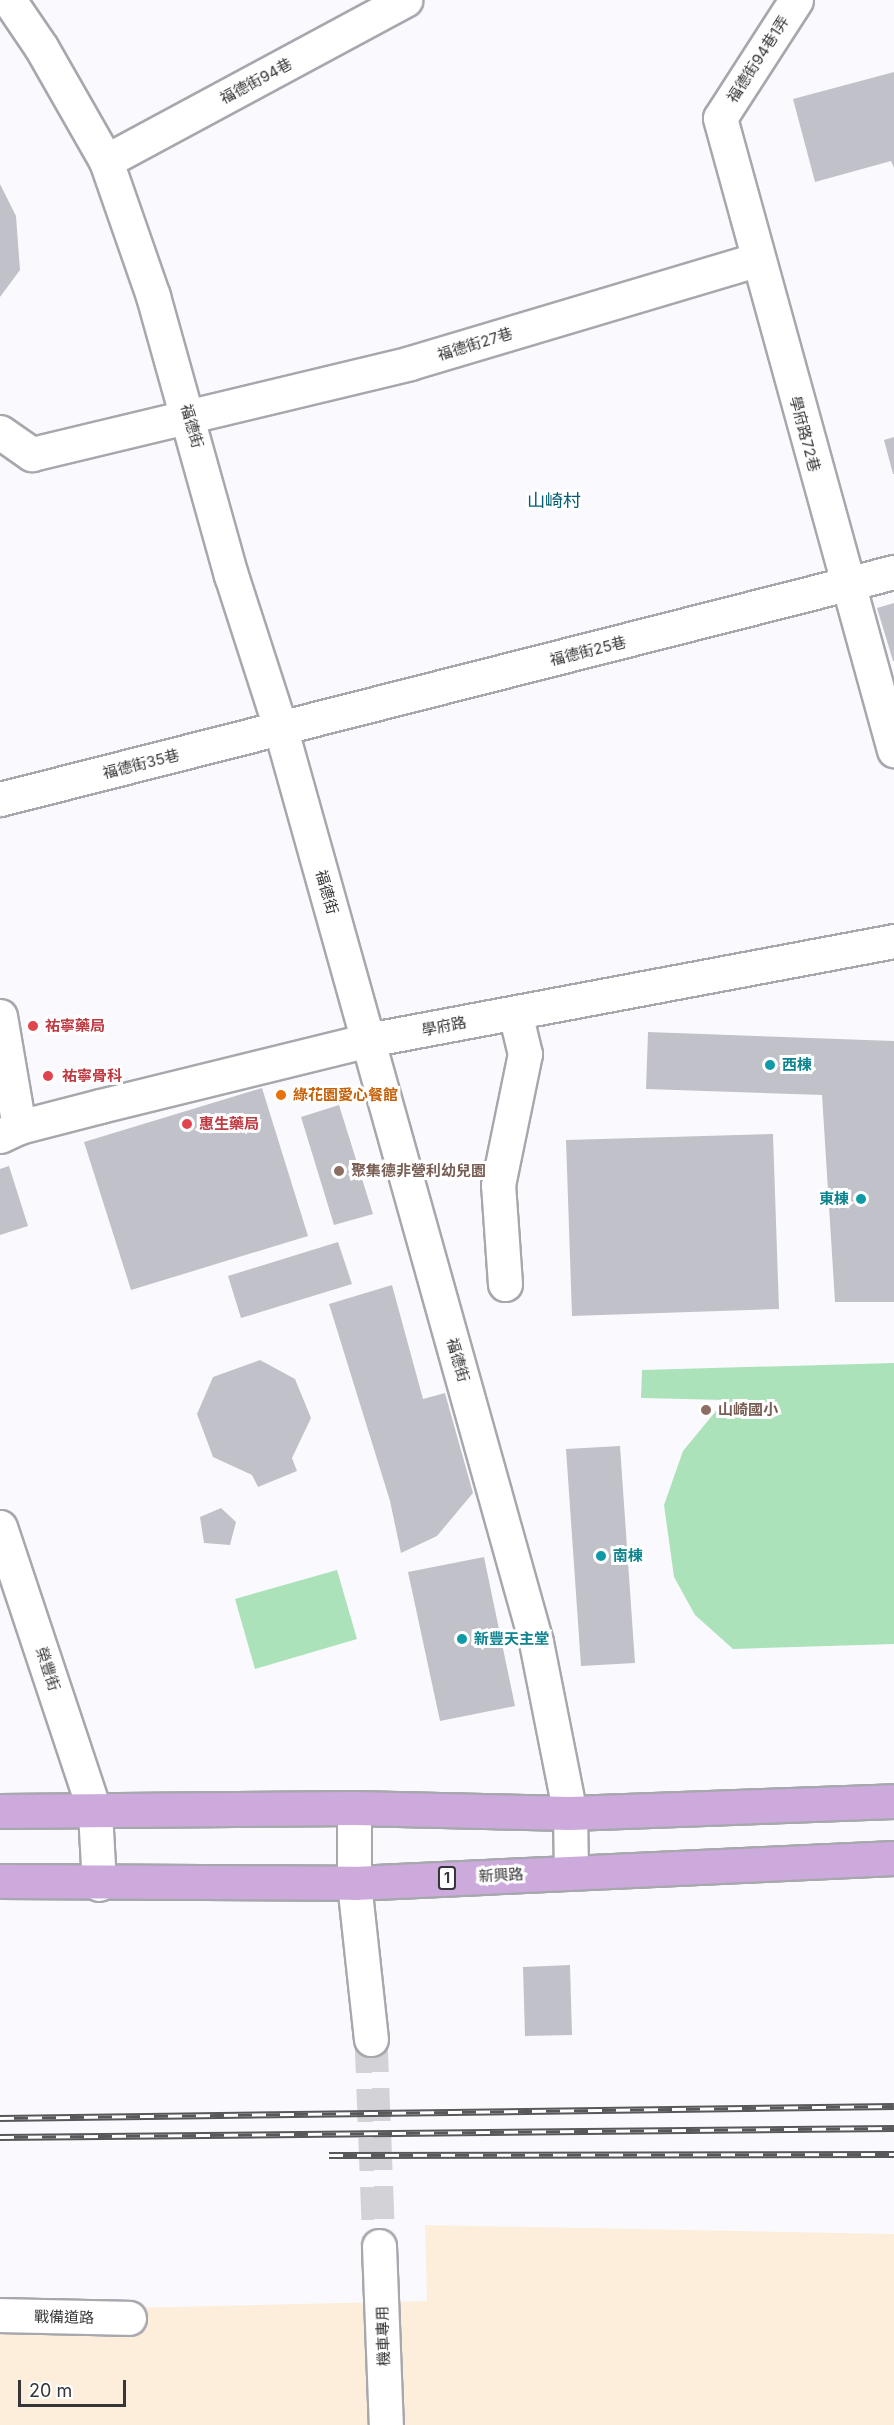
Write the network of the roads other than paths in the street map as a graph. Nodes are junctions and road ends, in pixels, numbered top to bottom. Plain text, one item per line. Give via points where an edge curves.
1 (9, 0) edge
2 (405, 0) edge
3 (796, 0) edge
4 (720, 118) joint
5 (106, 161) junction
6 (758, 259) junction
7 (189, 415) junction
8 (0, 432) edge
9 (894, 572) edge
10 (846, 584) junction
11 (281, 730) junction
12 (894, 750) edge
13 (0, 799) edge
14 (894, 941) edge
15 (515, 1013) junction
16 (0, 1016) edge
17 (368, 1040) junction
18 (10, 1132) edge
19 (505, 1284) dead end
20 (0, 1527) edge
21 (894, 1801) edge
22 (354, 1808) junction
23 (0, 1811) edge
24 (95, 1812) junction
25 (570, 1813) junction
26 (894, 1858) edge
27 (571, 1871) junction
28 (0, 1881) edge
29 (354, 1883) junction
30 (99, 1884) junction
31 (371, 2039) tunnel mouth
32 (379, 2246) tunnel mouth
33 (0, 2315) edge
34 (129, 2318) dead end
35 (386, 2425) edge

1 - 5 street, 福德街 via 41,47
2 - 5 street, 福德街94巷
3 - 4 street, 福德街94巷1弄
4 - 6 street, 學府路72巷
5 - 7 street, 福德街
6 - 7 street, 福德街27巷 via 410,363
6 - 10 street, 學府路72巷
7 - 8 street, 福德街27巷 via 32,454
7 - 11 street, 福德街 via 231,574
9 - 10 street, 福德街25巷
10 - 11 street, 福德街25巷
10 - 12 street, 學府路72巷
11 - 13 street, 福德街35巷
11 - 17 street, 福德街
14 - 15 street, 學府路
15 - 17 street, 學府路
15 - 19 street via 525,1054 498,1185
16 - 18 street
17 - 18 street, 學府路
17 - 25 street, 福德街 via 536,1642
20 - 24 street, 榮豐街
21 - 25 main road
22 - 24 main road
22 - 25 main road
22 - 29 street
23 - 24 main road
24 - 30 street, 榮豐街
25 - 27 street, 福德街
26 - 27 main road, 新興路 / 1
27 - 29 main road, 新興路 / 1
28 - 30 main road, 新興路 / 1
29 - 30 main road, 新興路 / 1
29 - 31 street
32 - 35 street, 機車專用
33 - 34 street, 戰備道路

